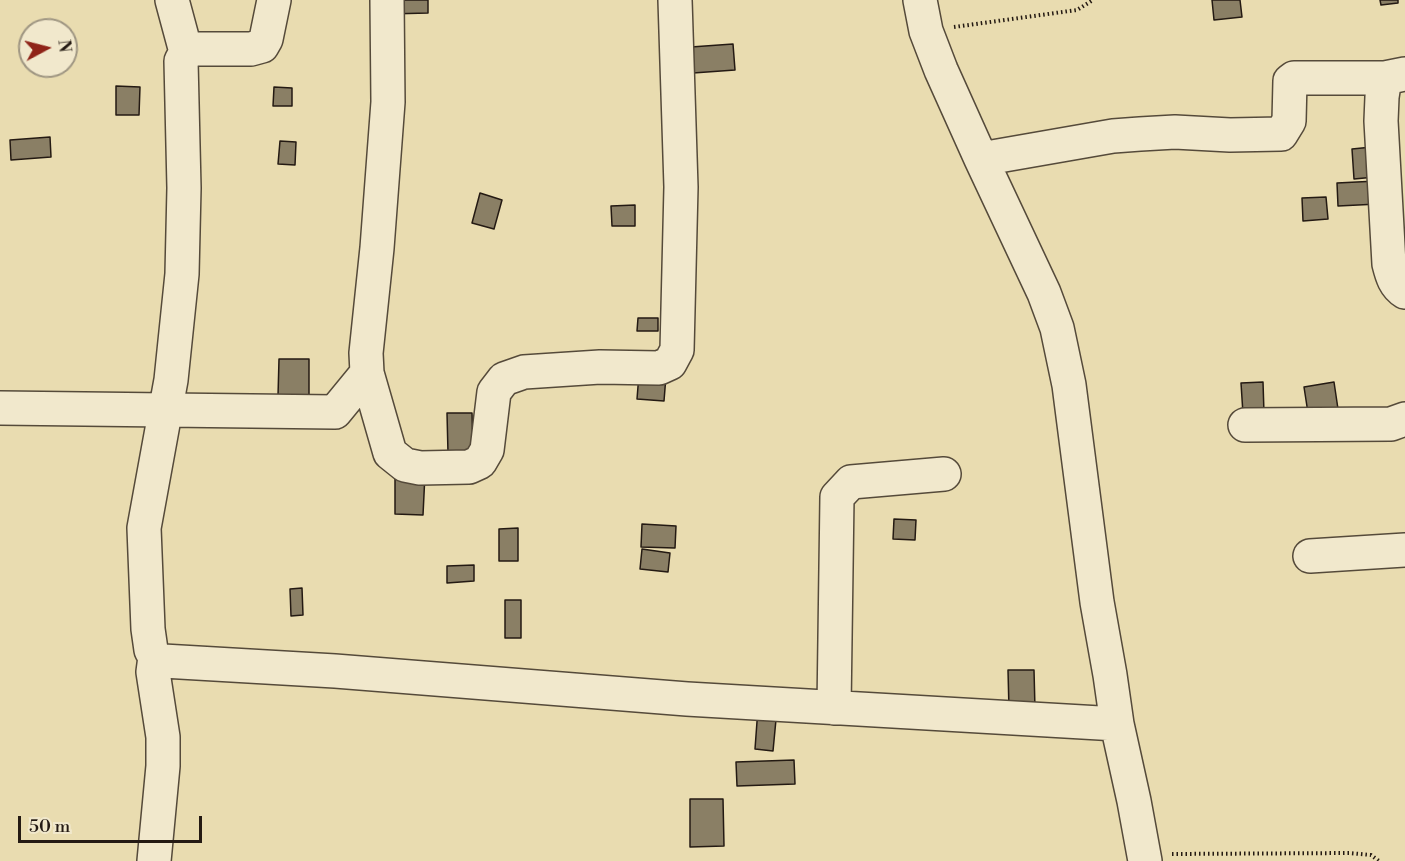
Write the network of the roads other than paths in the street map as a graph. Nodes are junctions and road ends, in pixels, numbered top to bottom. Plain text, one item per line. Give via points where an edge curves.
1 (172, 0) edge
2 (274, 0) edge
3 (387, 0) edge
4 (675, 0) edge
5 (923, 15) edge
6 (186, 52) junction
7 (1395, 76) edge
8 (981, 159) junction
9 (1405, 292) edge
10 (367, 373) junction
11 (0, 408) edge
12 (165, 411) junction
13 (1405, 419) edge
14 (1245, 425) dead end
15 (944, 474) dead end
16 (1405, 550) edge
17 (1310, 556) dead end
18 (155, 657) junction
19 (834, 708) junction
20 (1117, 724) junction
21 (1145, 858) edge
22 (154, 861) edge

1 - 6 street
2 - 6 street via 262,46 196,48
3 - 10 street via 388,102
4 - 10 street via 681,187 677,350 670,363 659,368 524,372 504,379 494,392 487,450 480,462 469,467 420,468 405,465 390,453
5 - 8 street via 941,69
6 - 12 street via 181,61 182,274
7 - 8 street via 1294,78 1290,81 1289,121 1281,134 1175,132 1113,136
7 - 9 street via 1382,97 1381,121 1389,264 1394,282
8 - 20 street via 1057,328 1069,385
10 - 12 street via 335,412
11 - 12 street
12 - 18 street via 144,528 148,629
13 - 14 street via 1390,424
15 - 19 street via 851,482 837,497
16 - 17 street
18 - 19 street
18 - 22 street via 153,672 163,737 163,766
19 - 20 street
20 - 21 street

